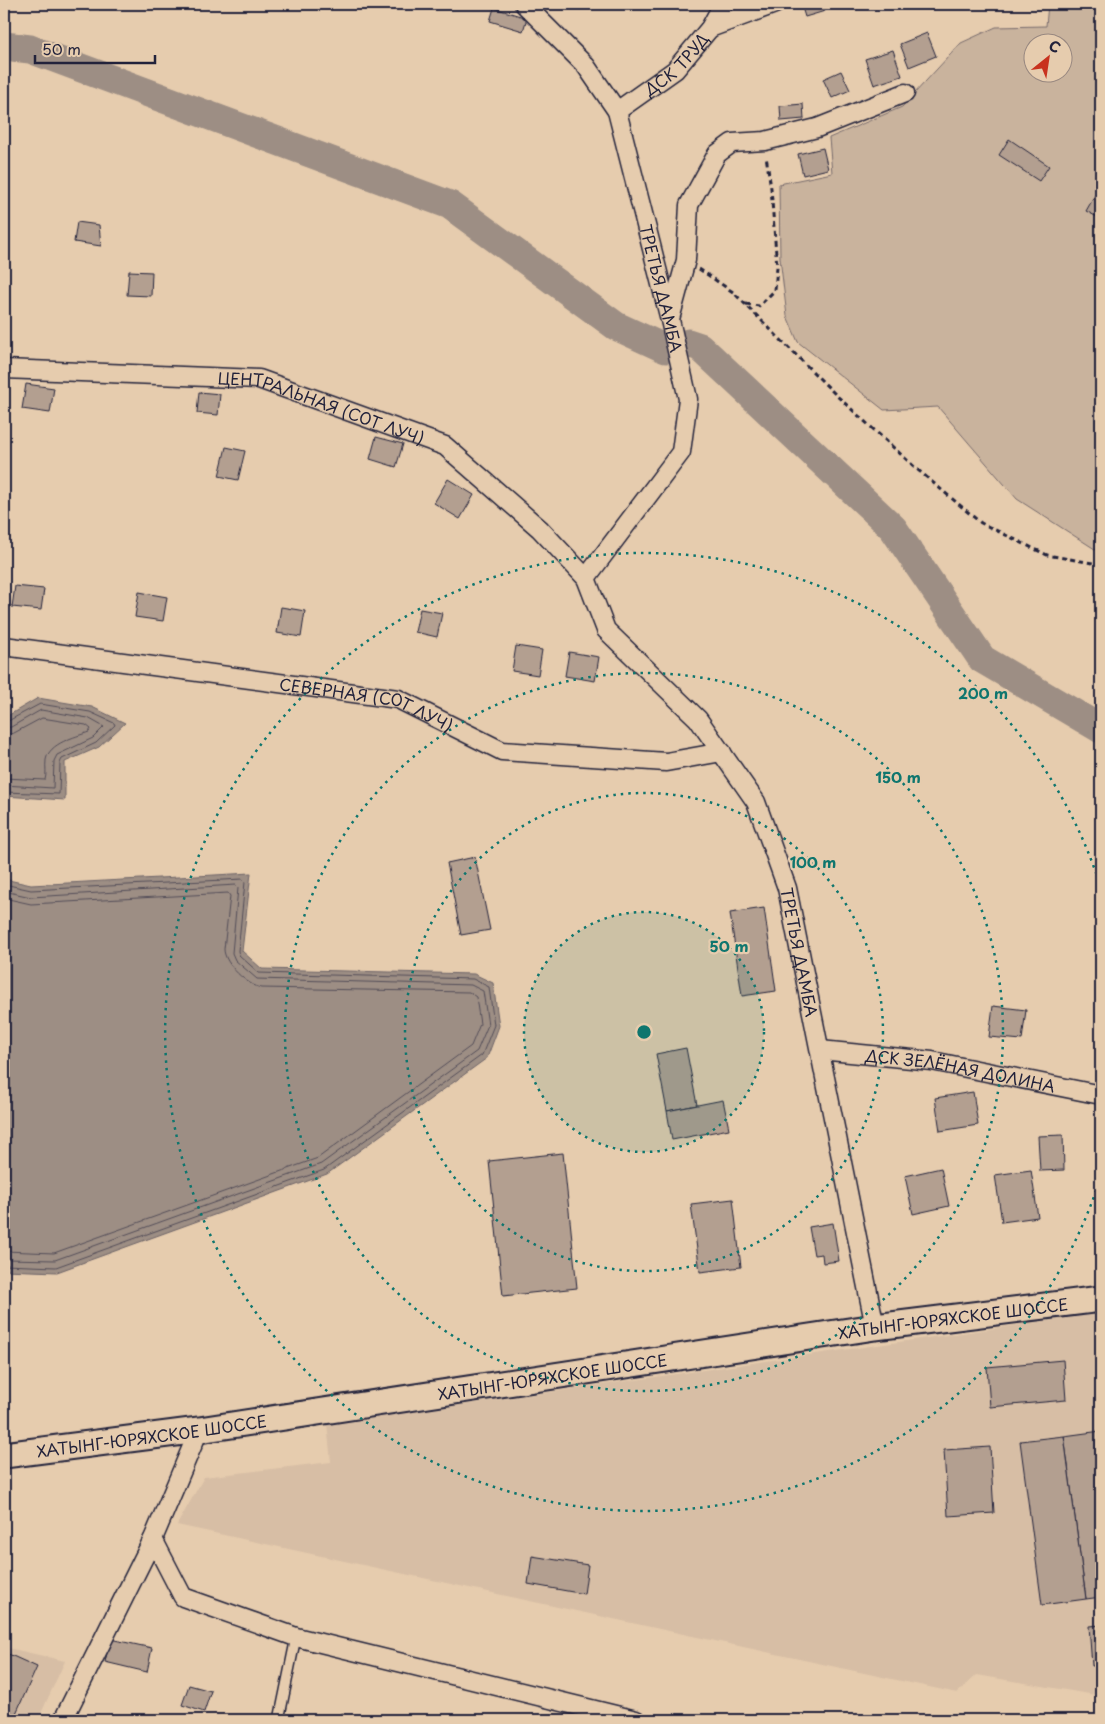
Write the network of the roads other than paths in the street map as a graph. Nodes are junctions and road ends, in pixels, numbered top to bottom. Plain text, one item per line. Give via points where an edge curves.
1 (524, 4) edge
2 (723, 4) edge
3 (775, 4) edge
4 (710, 28) junction
5 (905, 93) dead end
6 (617, 111) junction
7 (670, 320) junction
8 (4, 369) edge
9 (586, 578) junction
10 (4, 646) edge
11 (722, 752) junction
12 (820, 1050) junction
13 (1101, 1095) edge
14 (1101, 1299) edge
15 (875, 1327) junction
16 (198, 1430) junction
17 (4, 1454) edge
18 (153, 1539) junction
19 (296, 1637) junction
20 (63, 1720) edge
21 (279, 1720) edge
22 (636, 1720) edge

1 - 6 street, ТРЕТЬЯ ДАМБА via 586,66
2 - 4 street, ДСК ТРУД
3 - 4 street
4 - 6 street, ДСК ТРУД via 676,70
5 - 7 street via 817,128 765,141 732,143 717,154 689,205 686,260
6 - 7 street, ТРЕТЬЯ ДАМБА
7 - 9 street, ТРЕТЬЯ ДАМБА via 688,399 682,452
8 - 9 street, ЦЕНТРАЛЬНАЯ (СОТ ЛУЧ) via 259,379 445,446 540,529
9 - 11 street, ТРЕТЬЯ ДАМБА via 606,630 698,719
10 - 11 street, СЕВЕРНАЯ (СОТ ЛУЧ) via 398,699 502,751 666,762
11 - 12 street, ТРЕТЬЯ ДАМБА via 756,802 787,888
12 - 13 street, ДСК ЗЕЛЁНАЯ ДОЛИНА via 932,1061
12 - 15 street, ТРЕТЬЯ ДАМБА
14 - 15 main road, ХАТЫНГ-ЮРЯХСКОЕ ШОССЕ
15 - 16 main road, ХАТЫНГ-ЮРЯХСКОЕ ШОССЕ
16 - 17 main road, ХАТЫНГ-ЮРЯХСКОЕ ШОССЕ
16 - 18 street
18 - 19 street via 183,1597
18 - 20 street
19 - 21 lane
19 - 22 street

